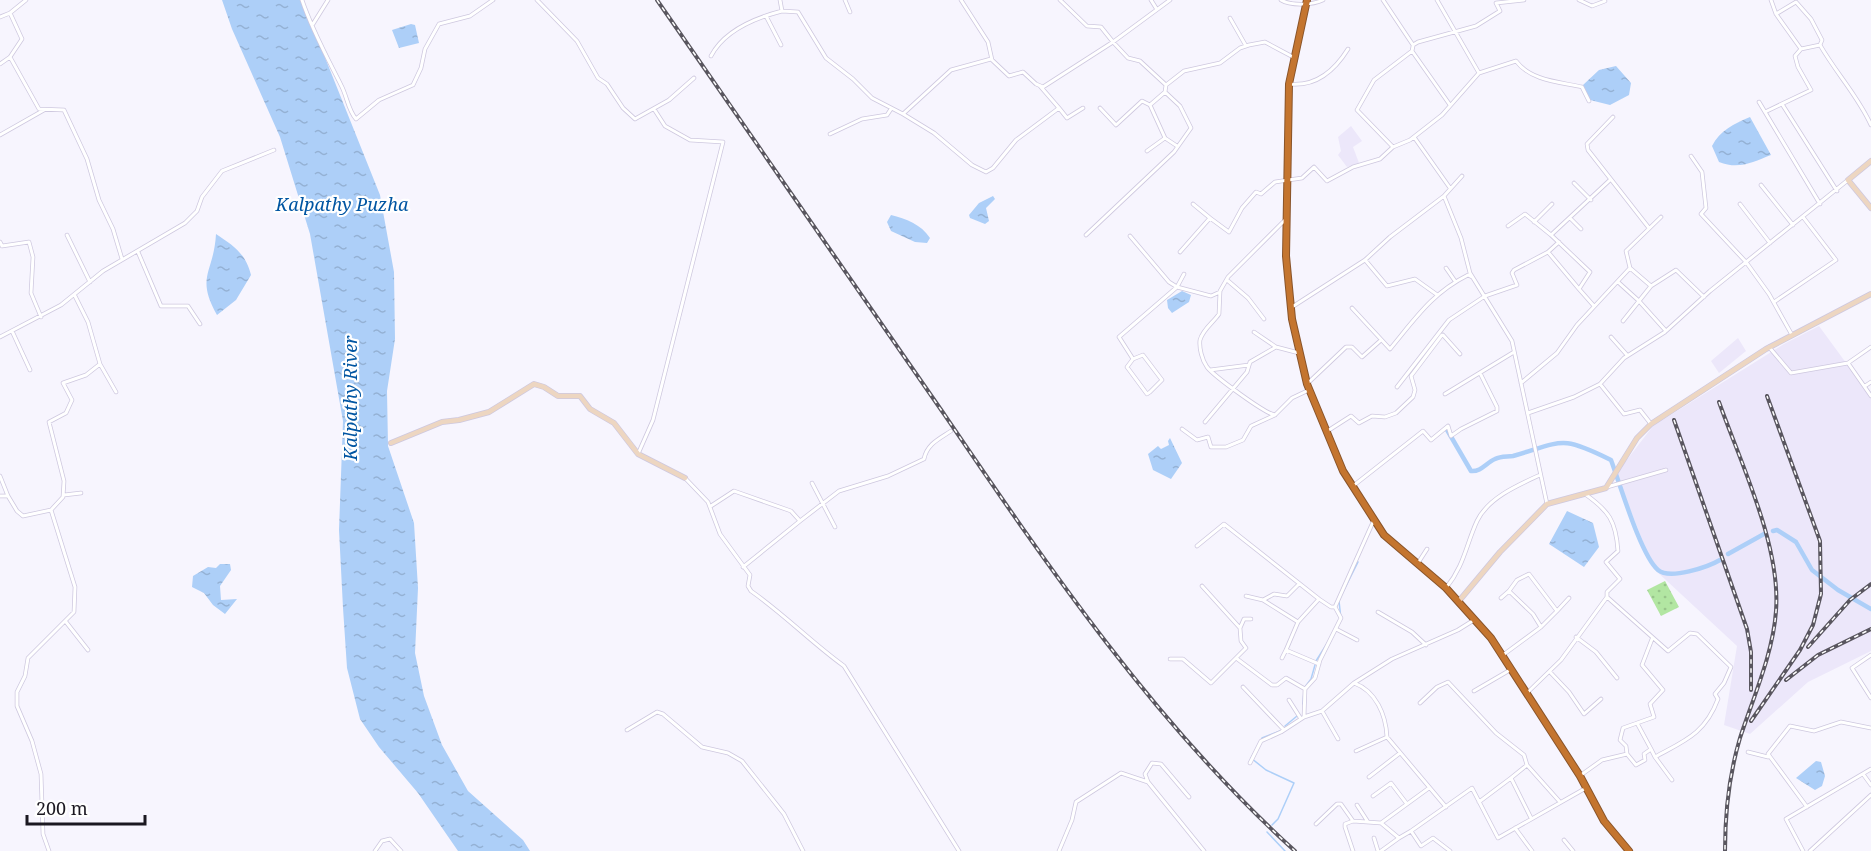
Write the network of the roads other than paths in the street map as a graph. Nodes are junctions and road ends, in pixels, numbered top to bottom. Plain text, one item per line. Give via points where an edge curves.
1 (26, 0) edge
2 (302, 0) edge
3 (328, 0) edge
4 (493, 0) edge
5 (537, 0) edge
6 (780, 0) edge
7 (845, 0) edge
8 (962, 0) edge
9 (1060, 0) edge
10 (1151, 0) edge
11 (1170, 0) edge
12 (1281, 0) edge
13 (1323, 0) edge
14 (1383, 0) edge
15 (1437, 0) edge
16 (1491, 0) edge
17 (1524, 0) edge
18 (1579, 0) edge
19 (1771, 0) edge
20 (1605, 1) edge
21 (1306, 2) edge
22 (1496, 3) junction
23 (1156, 8) junction
24 (782, 11) junction
25 (850, 12) dead end
26 (10, 13) junction
27 (1776, 14) junction
28 (766, 16) junction
29 (0, 17) edge
30 (1230, 18) dead end
31 (313, 24) junction
32 (1454, 31) junction
33 (1113, 42) junction
34 (781, 45) dead end
35 (1413, 45) junction
36 (1820, 45) junction
37 (1246, 46) junction
38 (1348, 49) dead end
39 (1801, 49) junction
40 (1412, 51) junction
41 (711, 56) dead end
42 (10, 57) junction
43 (1293, 57) junction
44 (992, 60) junction
45 (0, 64) edge
46 (1479, 73) junction
47 (694, 78) dead end
48 (1289, 84) junction
49 (1166, 86) junction
50 (1040, 87) junction
51 (1166, 92) junction
52 (1589, 101) dead end
53 (1759, 102) dead end
54 (1782, 104) junction
55 (1150, 105) junction
56 (1450, 105) junction
57 (1059, 108) junction
58 (1083, 108) dead end
59 (1100, 108) dead end
60 (46, 109) junction
61 (654, 109) junction
62 (891, 109) junction
63 (1765, 112) junction
64 (903, 114) junction
65 (1613, 117) dead end
66 (1871, 125) edge
67 (830, 134) dead end
68 (0, 135) edge
69 (1414, 137) junction
70 (1166, 138) junction
71 (1177, 146) junction
72 (1394, 147) junction
73 (274, 150) dead end
74 (1147, 151) dead end
75 (1691, 156) dead end
76 (1871, 161) edge
77 (1462, 176) dead end
78 (1287, 180) junction
79 (1610, 180) junction
80 (1848, 180) junction
81 (1574, 183) dead end
82 (1761, 186) dead end
83 (1450, 188) junction
84 (1837, 191) junction
85 (1444, 196) junction
86 (1591, 200) junction
87 (1193, 204) dead end
88 (1552, 204) dead end
89 (1740, 204) dead end
90 (1820, 204) junction
91 (1871, 208) edge
92 (1803, 217) junction
93 (1210, 218) junction
94 (1286, 218) junction
95 (1570, 218) junction
96 (1661, 218) dead end
97 (1534, 222) junction
98 (1793, 225) junction
99 (1508, 226) dead end
100 (1649, 228) junction
101 (1581, 229) dead end
102 (67, 235) dead end
103 (1086, 235) dead end
104 (1551, 235) junction
105 (1130, 236) dead end
106 (0, 242) edge
107 (1559, 242) junction
108 (1770, 243) junction
109 (138, 252) junction
110 (1180, 252) dead end
111 (1548, 252) junction
112 (123, 259) junction
113 (1365, 260) junction
114 (1746, 262) junction
115 (1446, 268) dead end
116 (1630, 268) junction
117 (1184, 274) dead end
118 (1472, 277) junction
119 (1227, 280) junction
120 (1455, 281) junction
121 (90, 282) junction
122 (1618, 282) junction
123 (1651, 286) junction
124 (1177, 287) junction
125 (1579, 289) junction
126 (1220, 292) junction
127 (1436, 294) junction
128 (1871, 294) edge
129 (75, 296) junction
130 (1485, 296) junction
131 (1704, 297) junction
132 (1639, 301) junction
133 (1774, 302) junction
134 (1594, 306) junction
135 (1291, 308) junction
136 (1352, 308) dead end
137 (41, 317) junction
138 (1264, 319) dead end
139 (1623, 321) dead end
140 (200, 324) dead end
141 (12, 331) junction
142 (1254, 332) dead end
143 (1666, 332) junction
144 (1441, 333) junction
145 (1792, 335) junction
146 (0, 337) edge
147 (1611, 337) dead end
148 (1380, 340) junction
149 (1276, 347) junction
150 (1769, 347) junction
151 (1871, 347) edge
152 (1514, 352) junction
153 (1299, 353) junction
154 (1461, 354) dead end
155 (1627, 355) junction
156 (1133, 359) junction
157 (1848, 363) junction
158 (100, 364) junction
159 (1249, 364) junction
160 (30, 370) dead end
161 (1210, 370) junction
162 (1479, 373) junction
163 (1871, 382) edge
164 (1521, 383) junction
165 (1600, 384) junction
166 (1865, 386) junction
167 (1308, 387) junction
168 (1397, 387) dead end
169 (1234, 388) junction
170 (116, 392) dead end
171 (1445, 394) dead end
172 (1871, 396) edge
173 (1528, 413) junction
174 (1275, 415) junction
175 (1205, 422) dead end
176 (1651, 424) junction
177 (1182, 429) dead end
178 (951, 431) dead end
179 (1325, 432) junction
180 (391, 443) dead end
181 (638, 454) junction
182 (1666, 470) dead end
183 (1540, 475) junction
184 (0, 476) edge
185 (684, 478) joint
186 (812, 483) dead end
187 (1352, 487) junction
188 (1606, 488) junction
189 (81, 493) dead end
190 (1585, 493) junction
191 (0, 496) edge
192 (8, 496) junction
193 (63, 497) junction
194 (823, 504) junction
195 (1546, 504) junction
196 (710, 507) junction
197 (51, 510) junction
198 (1374, 520) junction
199 (800, 521) junction
200 (835, 527) dead end
201 (1197, 546) dead end
202 (1428, 549) dead end
203 (1418, 563) junction
204 (743, 567) junction
205 (1299, 584) junction
206 (1202, 586) dead end
207 (1446, 588) junction
208 (1509, 591) junction
209 (1246, 596) dead end
210 (1607, 597) junction
211 (1500, 598) dead end
212 (1569, 598) dead end
213 (1319, 599) junction
214 (1263, 600) junction
215 (1459, 601) junction
216 (1335, 607) junction
217 (1557, 611) junction
218 (1378, 612) dead end
219 (1251, 619) dead end
220 (1476, 619) junction
221 (66, 622) junction
222 (1298, 622) junction
223 (1541, 627) junction
224 (1240, 628) junction
225 (1336, 629) junction
226 (1576, 637) junction
227 (1652, 638) junction
228 (1357, 640) dead end
229 (1426, 645) junction
230 (88, 650) dead end
231 (1286, 650) junction
232 (1503, 655) junction
233 (1871, 655) edge
234 (1236, 658) junction
235 (1282, 658) dead end
236 (1170, 659) dead end
237 (1318, 664) junction
238 (1512, 669) junction
239 (1550, 672) junction
240 (1617, 678) dead end
241 (1354, 683) junction
242 (1243, 687) dead end
243 (1305, 689) junction
244 (1474, 691) dead end
245 (1527, 693) junction
246 (1871, 698) edge
247 (1601, 699) dead end
248 (1289, 700) dead end
249 (1420, 703) dead end
250 (1322, 711) junction
251 (1302, 718) junction
252 (1637, 723) junction
253 (1871, 728) edge
254 (627, 730) dead end
255 (1284, 730) junction
256 (1387, 737) junction
257 (1338, 739) dead end
258 (1652, 749) junction
259 (1356, 751) dead end
260 (1748, 752) dead end
261 (1400, 753) junction
262 (1627, 753) junction
263 (1769, 755) junction
264 (1655, 757) junction
265 (1251, 762) dead end
266 (1527, 765) junction
267 (1871, 769) edge
268 (1863, 774) junction
269 (1580, 776) junction
270 (1369, 777) dead end
271 (1511, 778) junction
272 (1672, 780) dead end
273 (1148, 782) junction
274 (1871, 785) edge
275 (1429, 788) junction
276 (1586, 788) junction
277 (1871, 795) edge
278 (1373, 796) dead end
279 (1189, 797) dead end
280 (1479, 802) junction
281 (1560, 802) junction
282 (1407, 804) junction
283 (1357, 806) dead end
284 (1446, 807) junction
285 (1807, 807) junction
286 (1531, 819) junction
287 (1353, 821) junction
288 (1368, 822) junction
289 (1381, 823) junction
290 (1317, 824) dead end
291 (1515, 828) junction
292 (1411, 831) junction
293 (1374, 838) dead end
294 (1399, 838) junction
295 (1564, 840) dead end
296 (1421, 846) junction
297 (48, 851) edge
298 (375, 851) edge
299 (401, 851) edge
300 (803, 851) edge
301 (959, 851) edge
302 (1059, 851) edge
303 (1203, 851) edge
304 (1353, 851) edge
305 (1379, 851) edge
306 (1423, 851) edge
307 (1450, 851) edge
308 (1532, 851) edge
309 (1573, 851) edge
310 (1629, 851) edge
311 (1803, 851) edge
312 (1810, 851) edge

1 - 26 street
2 - 31 street
3 - 31 street
4 - 31 street via 470,16 439,24 424,49 413,85 379,100 356,119
5 - 61 street via 584,50 598,78 634,119
6 - 24 street
7 - 25 street
8 - 44 street via 988,42
9 - 33 street via 1087,26 1101,27
10 - 23 street
11 - 23 street
12 - 21 street via 1290,4
13 - 21 street
14 - 35 street
15 - 32 street
16 - 22 street
17 - 22 street
18 - 20 street via 1592,6
19 - 27 street
21 - 43 highway
22 - 32 street via 1500,11 1476,26
23 - 33 street
24 - 28 street
24 - 62 street via 798,12 826,58 872,99
26 - 29 street
26 - 42 street via 22,39
27 - 36 street via 1796,2 1815,26 1822,40
27 - 39 street
28 - 34 street
28 - 41 street via 719,41
30 - 37 street
32 - 35 street
32 - 46 street
33 - 49 street
33 - 50 street
35 - 40 street
36 - 39 street
36 - 66 street
37 - 43 street via 1265,42
37 - 49 street via 1220,63 1184,71
38 - 48 street via 1333,71 1310,82
39 - 54 street via 1795,56 1811,90
40 - 56 street
40 - 72 street via 1374,80 1357,110
42 - 45 street
42 - 60 street via 39,109
43 - 48 highway
44 - 50 street via 1009,76 1023,72
44 - 64 street via 980,60 948,72
46 - 52 street via 1516,61 1522,70 1537,77 1582,87
46 - 56 street
47 - 61 street
48 - 78 highway
49 - 51 street
50 - 57 street
51 - 55 street
51 - 71 street via 1192,125
53 - 63 street
54 - 63 street
54 - 84 street
55 - 59 street via 1142,101 1116,125
55 - 70 street
56 - 69 street
57 - 58 street via 1067,118
57 - 64 street via 1016,140 986,172
60 - 68 street
60 - 112 street via 64,110 87,159
61 - 181 street via 665,126 690,141 723,142 653,420
62 - 64 street
62 - 67 street via 887,115 862,119
63 - 90 street
65 - 79 street via 1587,144 1587,150
69 - 72 street
69 - 83 street
70 - 71 street
70 - 74 street
71 - 103 street
72 - 78 street via 1380,159 1327,181 1314,167 1302,178
73 - 109 street via 222,171 191,217
75 - 114 street via 1702,172 1706,208 1701,214
76 - 80 street
77 - 83 street
78 - 93 street via 1275,182 1261,194 1256,192 1229,232
78 - 94 highway
79 - 86 street
79 - 100 street
80 - 84 street
80 - 91 street
81 - 86 street
82 - 98 street
83 - 85 street
84 - 90 street
85 - 113 street
85 - 118 street via 1459,229
86 - 95 street
87 - 93 street
88 - 97 street
89 - 108 street
90 - 92 street
92 - 98 street
92 - 133 street via 1836,260
93 - 110 street
94 - 119 street
94 - 135 highway
95 - 101 street
95 - 104 street
96 - 100 street
97 - 99 street via 1525,214
97 - 104 street
98 - 108 street
100 - 116 street via 1626,251
102 - 121 street
104 - 107 street
105 - 124 street
106 - 137 street via 2,246 29,242 33,257 31,293
107 - 111 street
107 - 125 street via 1590,272
108 - 114 street
109 - 112 street
109 - 140 street via 161,306 188,306
111 - 125 street
111 - 130 street via 1514,270 1517,285
112 - 121 street
113 - 127 street via 1387,286 1415,279
113 - 135 street
114 - 131 street
114 - 133 street
115 - 120 street
116 - 122 street
116 - 123 street
117 - 124 street
118 - 120 street
118 - 130 street
119 - 126 street
119 - 138 street
120 - 127 street
121 - 129 street
122 - 132 street
122 - 134 street
123 - 131 street via 1676,270
123 - 132 street
124 - 126 street via 1211,296
124 - 156 street via 1119,337
125 - 134 street
126 - 161 street via 1219,314 1200,342
127 - 148 street via 1390,349
128 - 145 street
129 - 137 street
129 - 158 street via 88,322
130 - 144 street via 1449,320
130 - 152 street via 1512,341
131 - 143 street
132 - 139 street
132 - 143 street
133 - 145 street
134 - 164 street via 1557,353
135 - 153 highway
136 - 148 street
137 - 141 street
141 - 146 street
141 - 160 street
142 - 149 street
143 - 155 street
144 - 154 street
144 - 168 street
144 - 179 street via 1411,376 1413,397 1396,413 1372,416 1359,423 1351,416
145 - 150 street
147 - 155 street
148 - 167 street via 1362,357 1352,347 1346,347
149 - 153 street
149 - 159 street
150 - 157 street via 1791,374
150 - 176 street
151 - 157 street
152 - 162 street
152 - 164 street
153 - 167 highway
155 - 165 street
156 - 156 street via 1127,367 1147,394 1162,380 1143,355
157 - 166 street
158 - 170 street
158 - 193 street via 86,375 63,383 72,400 66,413 49,422 64,481
159 - 161 street
159 - 169 street
161 - 169 street
162 - 171 street
162 - 187 street via 1497,411 1451,436 1448,426 1431,440 1423,431
163 - 166 street
164 - 173 street
165 - 173 street
165 - 176 street via 1624,414 1641,410
166 - 172 street
167 - 174 street
167 - 179 highway
169 - 174 street
169 - 175 street
173 - 183 street
174 - 177 street via 1251,426 1243,440 1226,447 1211,447 1208,437 1197,440
176 - 188 street via 1637,438
178 - 194 street via 926,450 924,459 839,491
179 - 187 highway
180 - 181 street via 441,422 489,412 539,384 558,396 580,396 590,409 614,423
181 - 185 street
182 - 188 street
183 - 195 street
183 - 207 street via 1500,496 1478,518 1458,573
184 - 192 street
185 - 196 street
186 - 194 street
187 - 198 highway
188 - 190 street
189 - 193 street
190 - 195 street
190 - 210 street via 1607,510 1617,540 1618,551 1606,562 1620,579
191 - 192 street
192 - 197 street via 24,516
193 - 197 street
194 - 199 street
194 - 200 street
195 - 215 street
196 - 199 street via 734,491 791,511
196 - 204 street via 720,534
197 - 221 street via 75,587 74,612
198 - 203 highway via 1384,535
198 - 216 street
199 - 204 street
201 - 205 street via 1224,524
202 - 203 street
203 - 207 highway
204 - 301 street via 750,575 751,591 844,666
205 - 213 street
205 - 214 street via 1287,596 1274,594
206 - 224 street
207 - 215 highway
208 - 211 street
208 - 217 street via 1528,573
208 - 223 street
209 - 214 street
210 - 226 street
210 - 227 street
212 - 217 street
213 - 216 street
213 - 222 street
214 - 222 street
215 - 220 highway
216 - 225 street via 1341,616
217 - 223 street
218 - 229 street
219 - 224 street via 1244,619
220 - 229 street
220 - 232 highway
221 - 230 street
221 - 297 street via 28,658 17,692 17,706 41,774 43,834
222 - 231 street
223 - 232 street
224 - 234 street via 1245,648
225 - 228 street
225 - 237 street
226 - 239 street
226 - 240 street via 1596,652
227 - 252 street via 1642,665 1663,690 1650,704 1655,716
227 - 264 street via 1668,651 1690,633 1697,634 1731,667 1715,694 1715,708 1692,737
229 - 241 street via 1392,659
231 - 235 street
231 - 237 street
232 - 238 highway
233 - 246 street via 1852,668
234 - 236 street via 1210,683 1183,659
234 - 243 street via 1272,685 1277,686 1286,678
237 - 243 street via 1315,678
238 - 244 street
238 - 245 highway
239 - 245 street
239 - 247 street via 1584,714
241 - 250 street
241 - 256 street via 1366,688 1375,699 1386,722
242 - 255 street
243 - 251 street
245 - 269 highway
248 - 251 street
249 - 266 street via 1448,682 1496,733 1524,754
250 - 251 street
250 - 257 street
251 - 255 street
252 - 258 street
252 - 262 street via 1621,732 1620,740
253 - 263 street via 1841,722 1814,731 1790,726
254 - 300 street via 657,712 702,747 737,756 784,814
255 - 265 street via 1261,741
256 - 259 street
256 - 261 street
258 - 262 street via 1636,765
258 - 264 street
260 - 263 street via 1768,758
261 - 270 street
261 - 275 street
262 - 269 street via 1602,760
263 - 285 street
264 - 272 street
266 - 271 street
266 - 281 street
267 - 268 street
268 - 274 street
268 - 285 street
269 - 276 highway
271 - 280 street
271 - 286 street
273 - 279 street via 1147,768 1152,763 1161,764
273 - 302 street via 1121,773 1076,802
273 - 303 street
275 - 282 street
275 - 284 street
276 - 281 street
276 - 310 highway via 1604,821
277 - 312 street
278 - 282 street via 1391,783
280 - 284 street via 1472,788
280 - 291 street via 1498,838
281 - 286 street
282 - 289 street
283 - 288 street
284 - 292 street
285 - 311 street via 1786,819
286 - 291 street
287 - 288 street
287 - 290 street via 1337,804
287 - 304 street via 1345,824
288 - 289 street
289 - 294 street
291 - 308 street
292 - 294 street
292 - 296 street
293 - 305 street
294 - 305 street
295 - 309 street
296 - 306 street
296 - 307 street via 1433,838
298 - 299 street via 382,841 390,839

